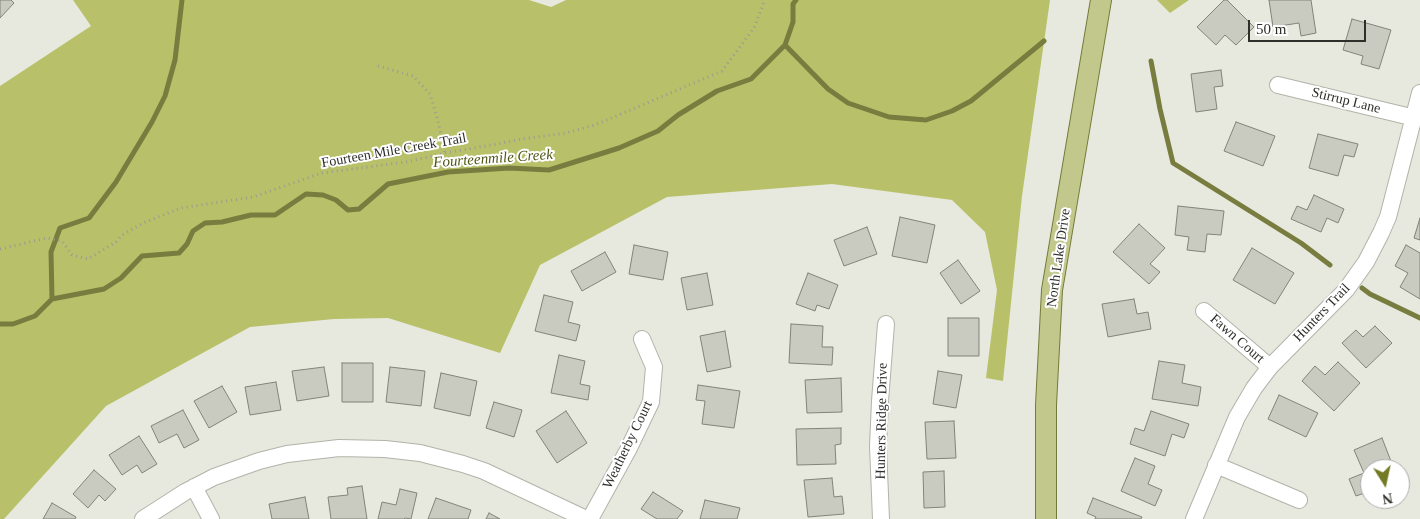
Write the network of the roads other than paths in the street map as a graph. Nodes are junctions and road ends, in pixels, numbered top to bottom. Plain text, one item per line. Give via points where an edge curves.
1 (1101, 0) edge
2 (1278, 85) dead end
3 (1420, 93) edge
4 (1415, 118) junction
5 (1204, 311) dead end
6 (886, 324) dead end
7 (642, 339) dead end
8 (1270, 367) junction
9 (1216, 465) junction
10 (194, 487) junction
11 (1299, 500) dead end
12 (143, 519) edge
13 (211, 519) edge
14 (588, 519) edge
15 (881, 519) edge
16 (1046, 519) edge
17 (1194, 519) edge

1 - 16 main road, North Lake Drive via 1052,290 1046,405
2 - 4 street, Stirrup Lane
3 - 4 street, Hunters Trail
4 - 8 street, Hunters Trail via 1388,217 1366,262 1346,290
5 - 8 street, Fawn Court
6 - 15 street, Hunters Ridge Drive via 878,446
7 - 14 street, Weatherby Court via 654,367 651,402 628,450
8 - 9 street, Hunters Trail via 1245,402
9 - 11 street
9 - 17 street, Hunters Trail
10 - 12 street
10 - 13 street
10 - 14 street via 259,461 287,454 339,448 385,449 420,453 470,466

